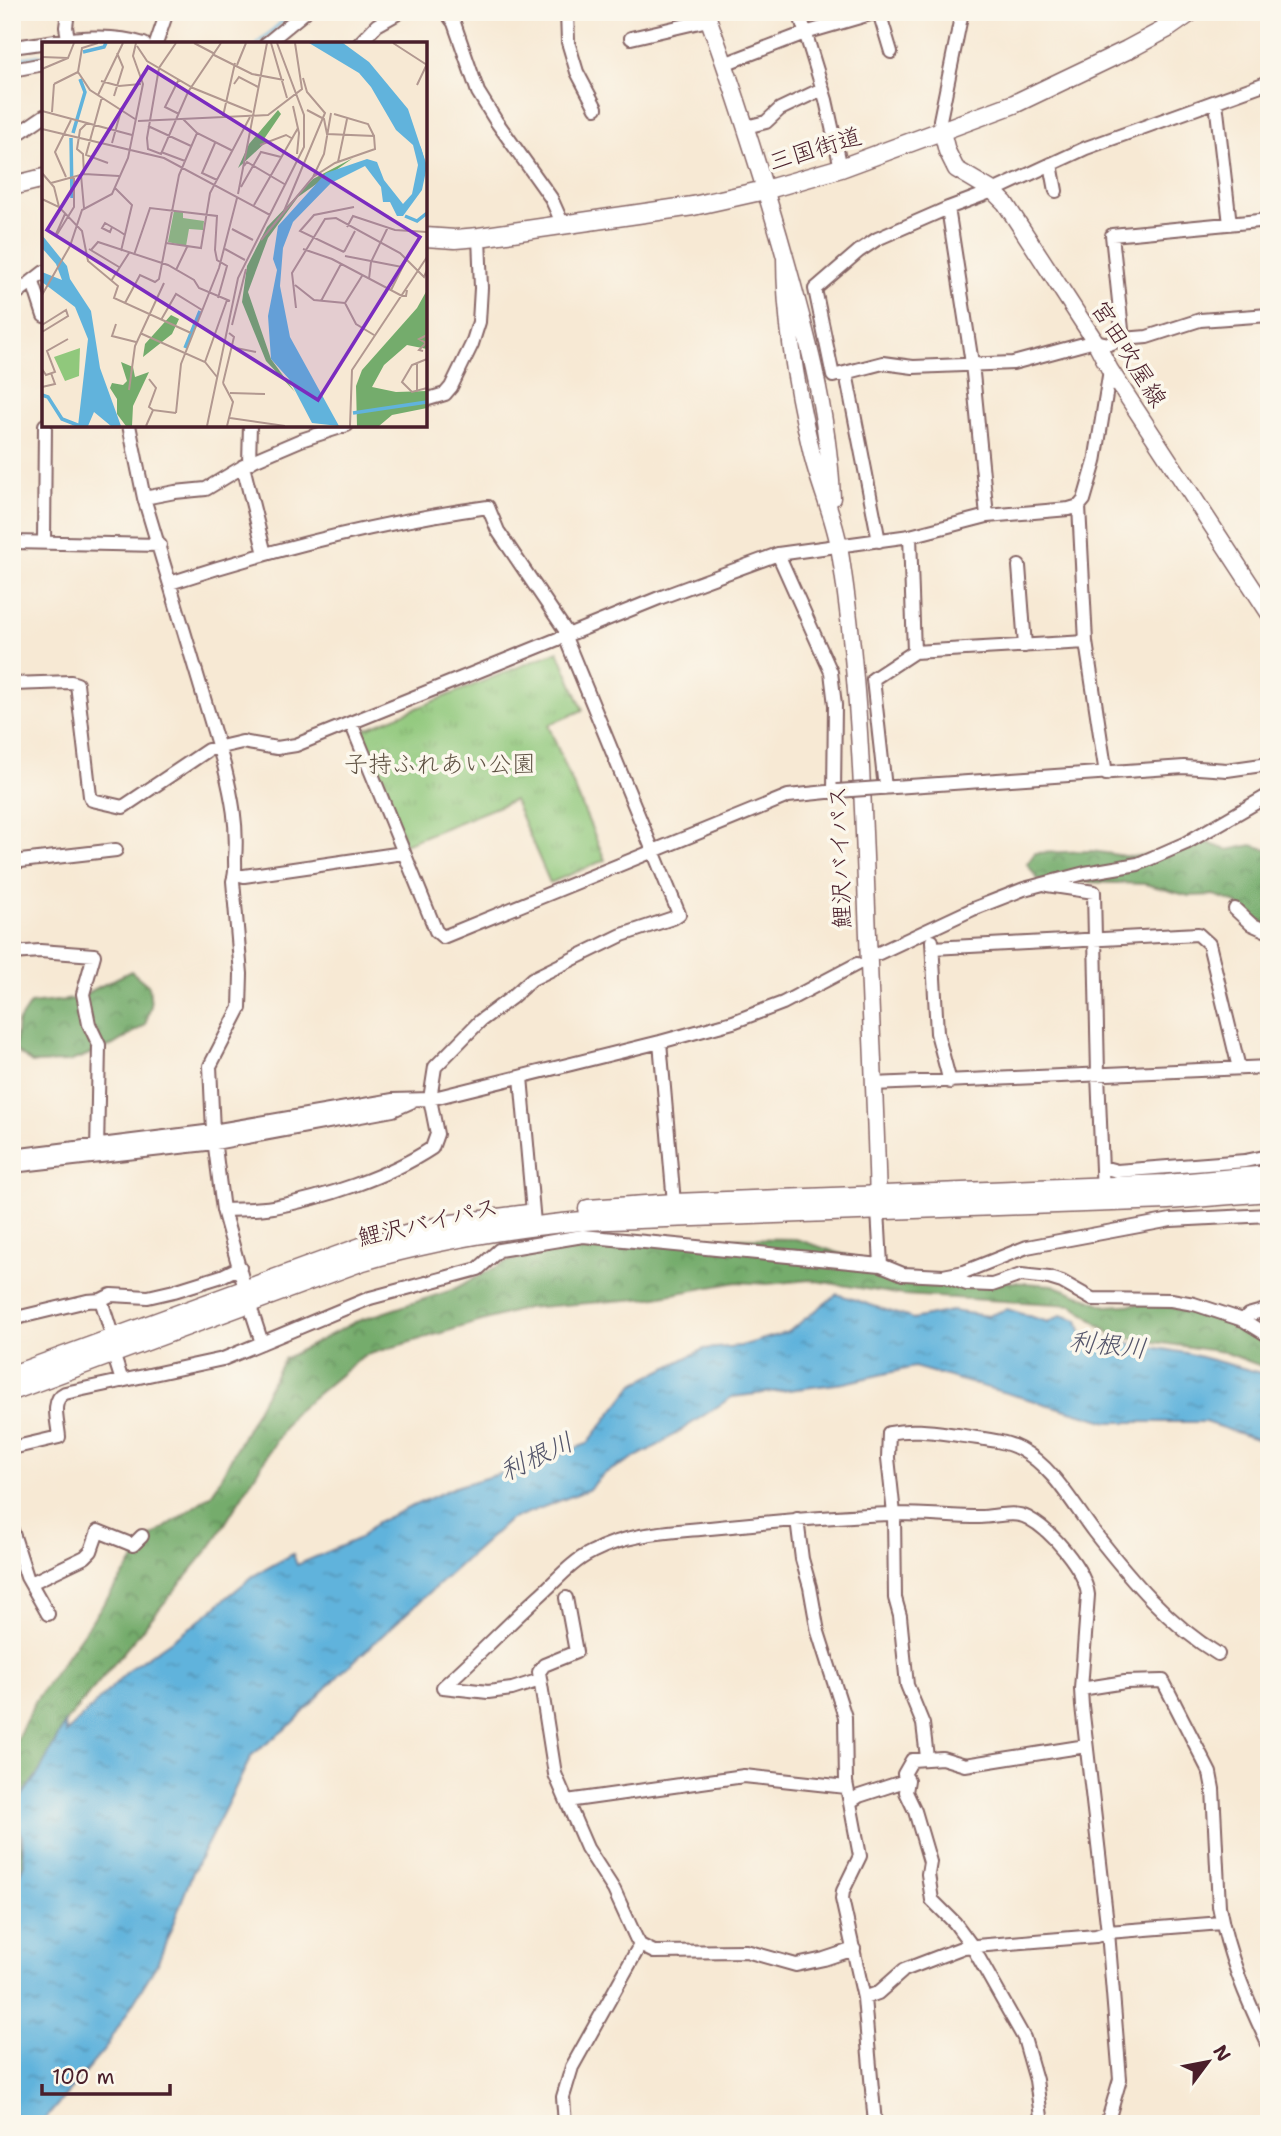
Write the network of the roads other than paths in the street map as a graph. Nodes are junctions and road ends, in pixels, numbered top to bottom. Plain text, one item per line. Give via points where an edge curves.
1 (68, 12) edge
2 (167, 12) edge
3 (305, 12) edge
4 (400, 12) edge
5 (567, 12) edge
6 (799, 12) edge
7 (878, 12) edge
8 (962, 12) edge
9 (1158, 12) edge
10 (1191, 12) edge
11 (448, 13) edge
12 (707, 16) edge
13 (1168, 28) junction
14 (805, 33) junction
15 (631, 38) dead end
16 (68, 42) edge
17 (138, 42) edge
18 (157, 42) edge
19 (268, 42) edge
20 (361, 42) edge
21 (42, 44) edge
22 (12, 47) edge
23 (891, 52) dead end
24 (42, 64) edge
25 (724, 64) junction
26 (13, 66) edge
27 (1269, 82) edge
28 (822, 89) junction
29 (1216, 102) junction
30 (596, 108) dead end
31 (42, 117) edge
32 (746, 128) junction
33 (942, 132) junction
34 (12, 138) edge
35 (1051, 164) junction
36 (841, 168) junction
37 (42, 178) edge
38 (12, 186) edge
39 (765, 190) junction
40 (993, 191) junction
41 (1056, 191) dead end
42 (948, 208) junction
43 (1269, 220) edge
44 (1230, 223) junction
45 (563, 225) junction
46 (427, 237) edge
47 (478, 237) junction
48 (42, 274) edge
49 (33, 282) junction
50 (12, 297) edge
51 (42, 310) edge
52 (1269, 315) edge
53 (1123, 339) junction
54 (1095, 341) junction
55 (972, 363) junction
56 (1110, 370) junction
57 (846, 373) junction
58 (427, 399) edge
59 (45, 427) edge
60 (129, 427) edge
61 (250, 427) edge
62 (341, 427) edge
63 (246, 465) junction
64 (144, 498) junction
65 (1079, 506) junction
66 (987, 516) junction
67 (910, 536) junction
68 (44, 541) junction
69 (879, 541) junction
70 (12, 542) edge
71 (160, 545) junction
72 (839, 545) junction
73 (265, 554) junction
74 (778, 554) junction
75 (1019, 566) dead end
76 (170, 583) junction
77 (1263, 596) edge
78 (1269, 614) edge
79 (565, 638) junction
80 (1086, 642) junction
81 (1025, 646) junction
82 (914, 652) junction
83 (12, 684) edge
84 (351, 723) junction
85 (217, 747) junction
86 (1269, 764) edge
87 (1106, 774) junction
88 (883, 788) junction
89 (835, 791) junction
90 (1269, 795) edge
91 (116, 850) dead end
92 (655, 851) junction
93 (402, 853) junction
94 (12, 862) edge
95 (236, 874) junction
96 (1040, 884) junction
97 (1235, 909) dead end
98 (930, 929) junction
99 (1269, 932) edge
100 (1094, 938) junction
101 (933, 948) junction
102 (12, 953) edge
103 (879, 953) dead end
104 (857, 964) dead end
105 (660, 1042) junction
106 (1269, 1067) edge
107 (1239, 1068) junction
108 (1098, 1074) junction
109 (521, 1077) junction
110 (950, 1082) junction
111 (873, 1084) junction
112 (424, 1099) junction
113 (214, 1137) junction
114 (97, 1151) junction
115 (12, 1156) edge
116 (1269, 1156) edge
117 (12, 1166) edge
118 (1102, 1167) junction
119 (1269, 1175) edge
120 (1269, 1192) edge
121 (1102, 1194) junction
122 (674, 1203) junction
123 (878, 1203) junction
124 (223, 1210) junction
125 (1269, 1215) edge
126 (533, 1220) junction
127 (880, 1265) junction
128 (240, 1267) junction
129 (943, 1276) junction
130 (247, 1296) junction
131 (101, 1300) junction
132 (1269, 1309) edge
133 (12, 1319) edge
134 (1243, 1320) junction
135 (1269, 1336) edge
136 (262, 1343) junction
137 (113, 1346) junction
138 (12, 1375) edge
139 (122, 1381) junction
140 (12, 1391) edge
141 (12, 1448) edge
142 (894, 1514) junction
143 (797, 1519) junction
144 (12, 1530) edge
145 (142, 1536) dead end
146 (31, 1583) junction
147 (566, 1598) dead end
148 (48, 1614) dead end
149 (1218, 1654) dead end
150 (540, 1680) junction
151 (1081, 1689) junction
152 (1086, 1746) junction
153 (927, 1757) junction
154 (908, 1780) junction
155 (846, 1787) junction
156 (567, 1801) junction
157 (850, 1802) junction
158 (1222, 1923) junction
159 (1108, 1932) junction
160 (640, 1945) junction
161 (972, 1946) junction
162 (854, 1949) junction
163 (864, 1998) junction
164 (1269, 2046) edge
165 (565, 2124) edge
166 (876, 2124) edge
167 (1042, 2124) edge
168 (1107, 2124) edge

1 - 16 street
2 - 18 street
3 - 19 street
4 - 20 street via 377,25
5 - 30 street via 568,42 577,72
6 - 14 street
7 - 14 street
7 - 23 street
8 - 33 street via 940,120
9 - 13 street
10 - 13 highway, 三国街道
11 - 45 street via 478,92 551,198
12 - 15 street
12 - 25 main road, 鯉沢バイパス
13 - 33 highway, 三国街道 via 1057,84
14 - 25 street
14 - 28 street
16 - 17 street via 125,38
21 - 22 street
24 - 26 street
25 - 32 main road, 鯉沢バイパス
27 - 29 street
28 - 32 street via 780,109 766,122
28 - 36 street
29 - 35 street
29 - 44 street
31 - 34 street
32 - 39 main road, 鯉沢バイパス
33 - 36 highway, 三国街道
33 - 40 main road, 宮田吹屋線 via 956,170
35 - 40 street
35 - 41 street
36 - 39 highway, 三国街道
37 - 38 highway
39 - 45 highway, 三国街道
39 - 72 main road, 鯉沢バイパス via 785,256 795,371 811,450
40 - 42 street
40 - 54 main road, 宮田吹屋線
42 - 55 street
42 - 57 street via 877,239 815,289 833,376
43 - 44 street
44 - 53 street via 1112,235
45 - 47 highway, 三国街道
46 - 47 highway, 三国街道
47 - 58 street via 481,308 476,333 451,387
48 - 49 street
49 - 50 street
49 - 51 street
52 - 53 street via 1200,320 1147,337
53 - 54 street via 1109,344
54 - 55 street via 1013,363
54 - 56 main road, 宮田吹屋線
55 - 57 street via 913,367 883,363
55 - 66 street
56 - 65 street via 1096,462
56 - 77 main road, 宮田吹屋線
57 - 69 street
59 - 68 street
60 - 64 street
61 - 63 street
62 - 63 street
63 - 64 street via 206,489
63 - 73 street
64 - 71 street
65 - 66 street
65 - 80 street
66 - 67 street
67 - 69 street
67 - 82 street
68 - 70 street
68 - 71 street
69 - 72 street
71 - 76 street
72 - 74 street
72 - 111 main road, 鯉沢バイパス via 861,763
73 - 76 street
73 - 79 street via 316,539 488,507 498,531 565,630
74 - 79 street
74 - 89 street via 831,672
75 - 81 street
76 - 85 street
77 - 78 main road, 宮田吹屋線
79 - 84 street
79 - 92 street
80 - 81 street
80 - 87 street
81 - 82 street
82 - 88 street via 873,679
83 - 85 street via 77,684 92,800 123,807
84 - 85 street via 296,745 278,748 242,742
84 - 93 street
85 - 95 street via 235,809
86 - 87 street
87 - 88 street
88 - 89 street, bridge
89 - 92 street via 788,796
90 - 96 street via 1186,843 1138,863
91 - 94 street
92 - 93 street via 443,937 436,931
92 - 112 street via 679,914 622,935 532,979 480,1021 435,1067
93 - 95 street
95 - 113 street via 240,1008 210,1066
96 - 98 street
96 - 100 street via 1094,892
97 - 99 street
98 - 101 street
98 - 103 street
100 - 101 street
100 - 107 street via 1198,933 1209,944
100 - 108 street
101 - 110 street via 937,1033
102 - 114 street via 94,956 83,994 99,1045
104 - 105 street via 783,1003
105 - 109 street
105 - 122 street
106 - 107 street
107 - 108 street
108 - 110 street
108 - 118 street
109 - 112 street
109 - 126 street
110 - 111 street
111 - 123 main road, 鯉沢バイパス
112 - 113 street via 347,1107
112 - 124 street via 436,1141 422,1155 372,1178 301,1201
113 - 114 street
113 - 124 street
114 - 115 street
114 - 117 street
116 - 118 street via 1117,1171
118 - 121 street
119 - 121 highway, 鯉沢バイパス
120 - 121 highway, 鯉沢バイパス via 1216,1197
121 - 123 highway, 鯉沢バイパス
122 - 123 highway, 鯉沢バイパス
122 - 126 highway, 鯉沢バイパス
123 - 126 highway, 鯉沢バイパス
123 - 127 street
124 - 128 street
125 - 129 street via 1171,1220 1027,1247
126 - 130 highway, 鯉沢バイパス via 406,1249
127 - 129 street via 903,1273
127 - 136 street via 583,1236 499,1250 478,1269 370,1298
128 - 130 street
128 - 131 street via 174,1292 148,1297 111,1295
129 - 134 street via 967,1284 992,1285 1021,1275 1049,1278 1092,1299 1171,1300
130 - 136 street
130 - 137 highway, 鯉沢バイパス
131 - 133 street
131 - 137 street
132 - 134 street
134 - 135 street
136 - 139 street via 223,1359
137 - 138 highway, 鯉沢バイパス
137 - 139 street
137 - 140 highway, 鯉沢バイパス
139 - 141 street via 59,1396 59,1437
142 - 143 street
142 - 149 street via 889,1433 946,1433 1018,1447 1062,1487 1132,1578 1181,1628
142 - 151 street via 1010,1514 1027,1517 1049,1534 1065,1550 1087,1587
142 - 153 street via 895,1598 907,1685 923,1724
143 - 150 street via 654,1533 589,1553 443,1687 488,1692
143 - 155 street via 818,1632 845,1717
144 - 146 street
145 - 146 street via 132,1545 98,1531 85,1557
146 - 148 street
147 - 150 street via 576,1652 540,1668
150 - 156 street via 551,1759
151 - 152 street
151 - 158 street via 1163,1681 1210,1773
152 - 153 street via 965,1765
152 - 159 street
153 - 154 street via 912,1760 904,1774
154 - 157 street
154 - 161 street via 906,1791 930,1862 932,1900
155 - 156 street via 744,1776
155 - 157 street
156 - 160 street
157 - 162 street via 860,1856 842,1899
158 - 159 street
158 - 164 street via 1233,1966
159 - 161 street via 1096,1937
159 - 168 street via 1120,2079
160 - 162 street via 653,1952 746,1951 796,1965
160 - 165 street via 572,2067 563,2097
161 - 163 street via 904,1969 878,1993
161 - 167 street via 1024,2038
162 - 163 street
163 - 166 street

